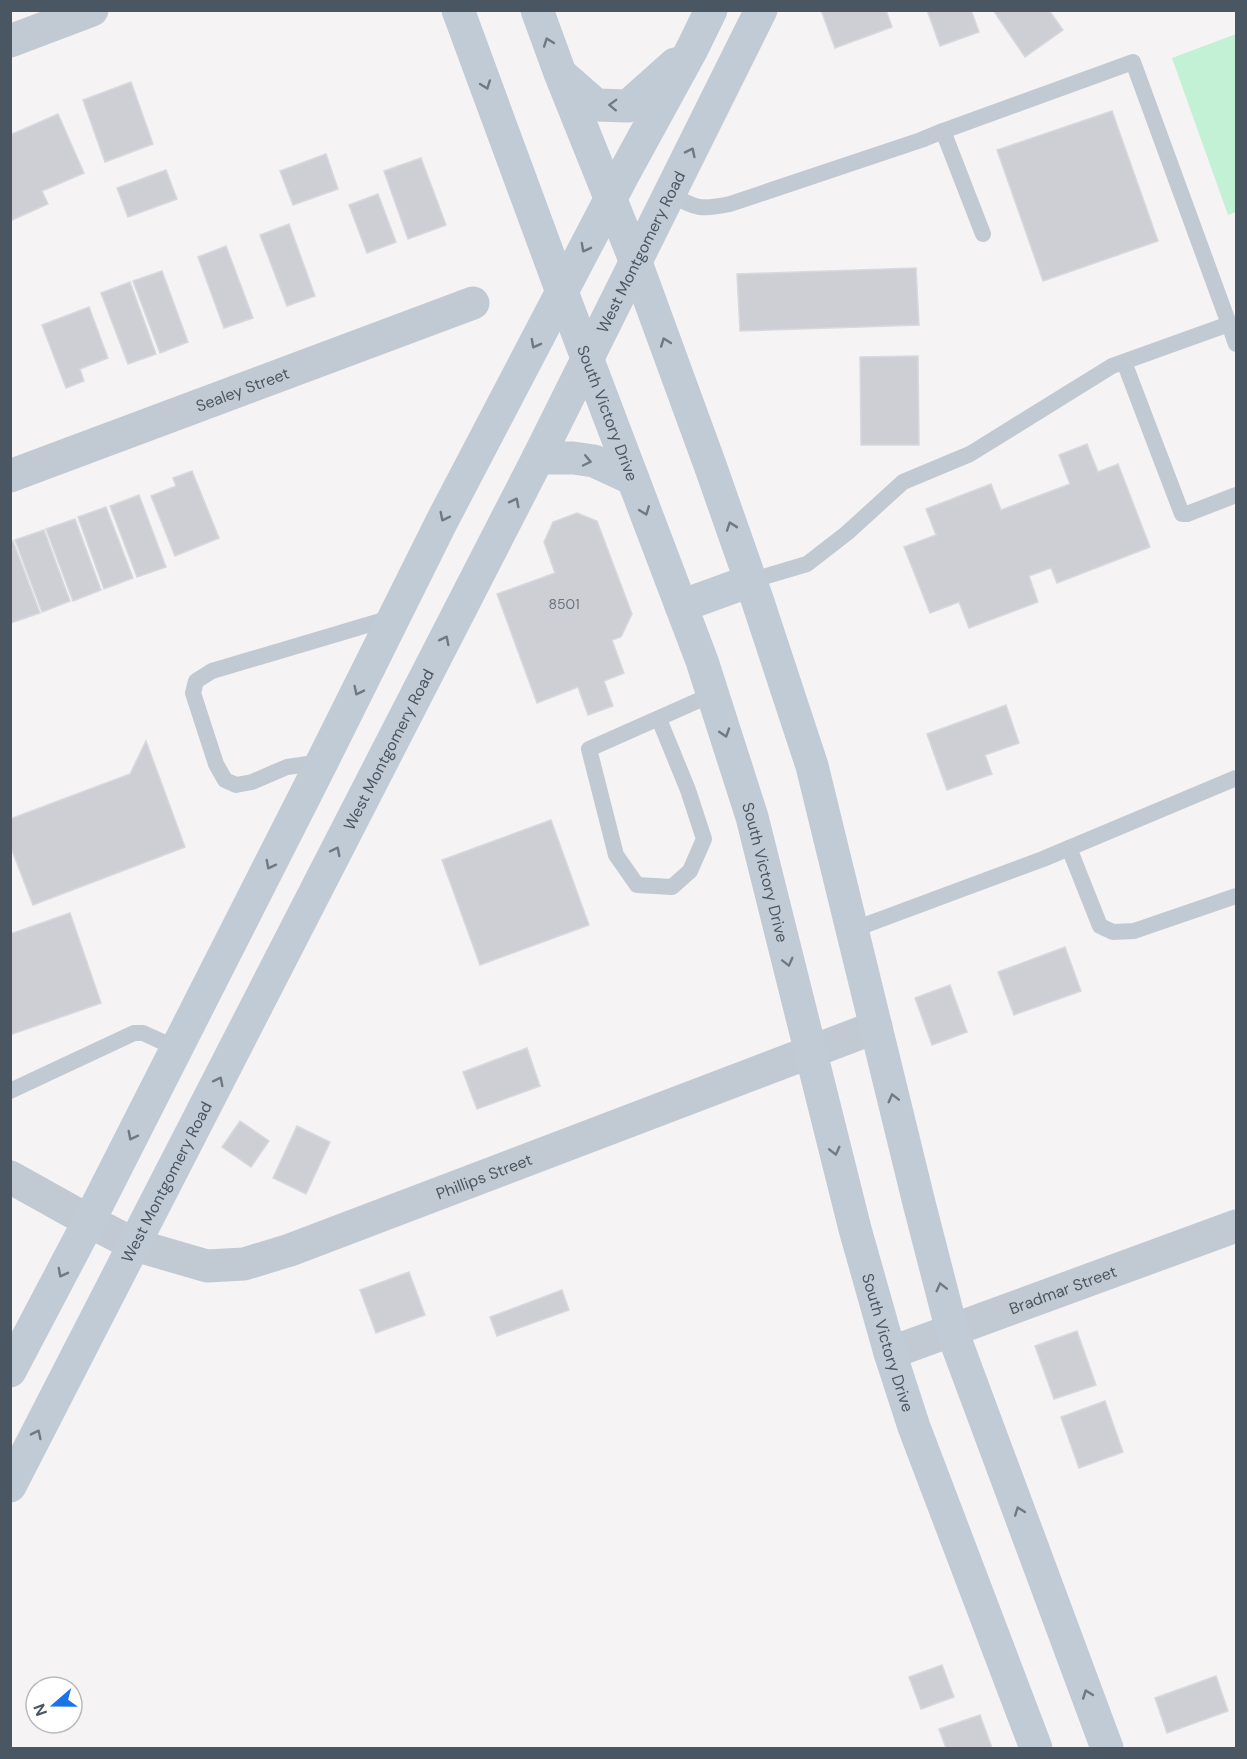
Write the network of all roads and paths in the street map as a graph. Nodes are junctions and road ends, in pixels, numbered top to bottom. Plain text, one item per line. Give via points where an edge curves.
1 (92, 10) edge
2 (458, 10) edge
3 (537, 10) edge
4 (711, 10) edge
5 (761, 10) edge
6 (10, 41) edge
7 (692, 49) junction
8 (560, 73) junction
9 (943, 132) junction
10 (670, 194) junction
11 (610, 200) junction
12 (983, 234) dead end
13 (635, 260) junction
14 (562, 292) junction
15 (473, 303) dead end
16 (1229, 324) junction
17 (1236, 344) edge
18 (587, 358) junction
19 (1124, 362) junction
20 (538, 458) junction
21 (10, 476) edge
22 (633, 479) junction
23 (1236, 495) edge
24 (750, 581) junction
25 (681, 606) junction
26 (395, 616) junction
27 (713, 694) junction
28 (658, 718) junction
29 (322, 762) junction
30 (1236, 778) edge
31 (366, 792) junction
32 (1069, 848) junction
33 (1236, 896) edge
34 (852, 930) junction
35 (876, 1027) junction
36 (176, 1048) junction
37 (810, 1052) junction
38 (10, 1091) edge
39 (10, 1177) edge
40 (89, 1221) junction
41 (1236, 1226) edge
42 (135, 1245) junction
43 (952, 1331) junction
44 (890, 1353) junction
45 (10, 1371) edge
46 (10, 1486) edge
47 (1036, 1749) edge
48 (1107, 1749) edge

1 - 6 street
2 -> 14 main road, South Victory Drive
8 -> 3 main road
4 - 7 main road
10 -> 5 main road, West Montgomery Road
7 -> 8 main road via 628,106 596,105
7 - 11 main road
8 - 11 main road
9 - 10 lane via 730,204 707,209 693,207
9 - 12 lane
9 - 16 lane via 1133,62
10 - 13 main road, West Montgomery Road
11 - 13 main road
11 -> 14 main road
13 - 18 main road, West Montgomery Road
24 -> 13 main road
14 - 18 main road, South Victory Drive
14 -> 26 main road
15 - 21 street, Sealey Street
16 - 17 lane
16 - 19 lane
18 - 20 main road, West Montgomery Road
18 - 22 main road, South Victory Drive
19 - 23 lane via 1182,514
19 - 24 lane via 970,454 903,482 848,533 807,564
20 -> 22 main road via 594,461
31 -> 20 main road, West Montgomery Road
22 -> 25 main road, South Victory Drive
24 - 25 main road
24 - 34 main road via 812,766
25 - 27 main road, South Victory Drive
26 -> 29 main road
26 - 29 lane via 212,671 196,681 193,693 225,780 236,785 287,767
27 - 28 lane
27 -> 37 main road, South Victory Drive via 752,817
28 - 28 lane via 589,749 616,855 637,885 672,886 690,871 704,839
29 - 31 main road
29 -> 36 main road
30 - 32 lane
42 -> 31 main road, West Montgomery Road
32 - 33 lane via 1100,926 1113,932 1134,931
32 - 34 lane
34 - 35 main road
35 - 37 street, Phillips Street
43 -> 35 main road
36 - 38 lane via 143,1033 134,1033
36 -> 40 main road
37 - 42 street, Phillips Street via 290,1250 244,1264 207,1266
37 -> 44 main road, South Victory Drive
39 - 40 street, Phillips Street
40 - 42 street, Phillips Street
40 -> 45 main road
41 - 43 street, Bradmar Street
46 -> 42 main road, West Montgomery Road
43 - 44 street, Bradmar Street
48 -> 43 main road
44 - 47 main road, South Victory Drive via 914,1427

